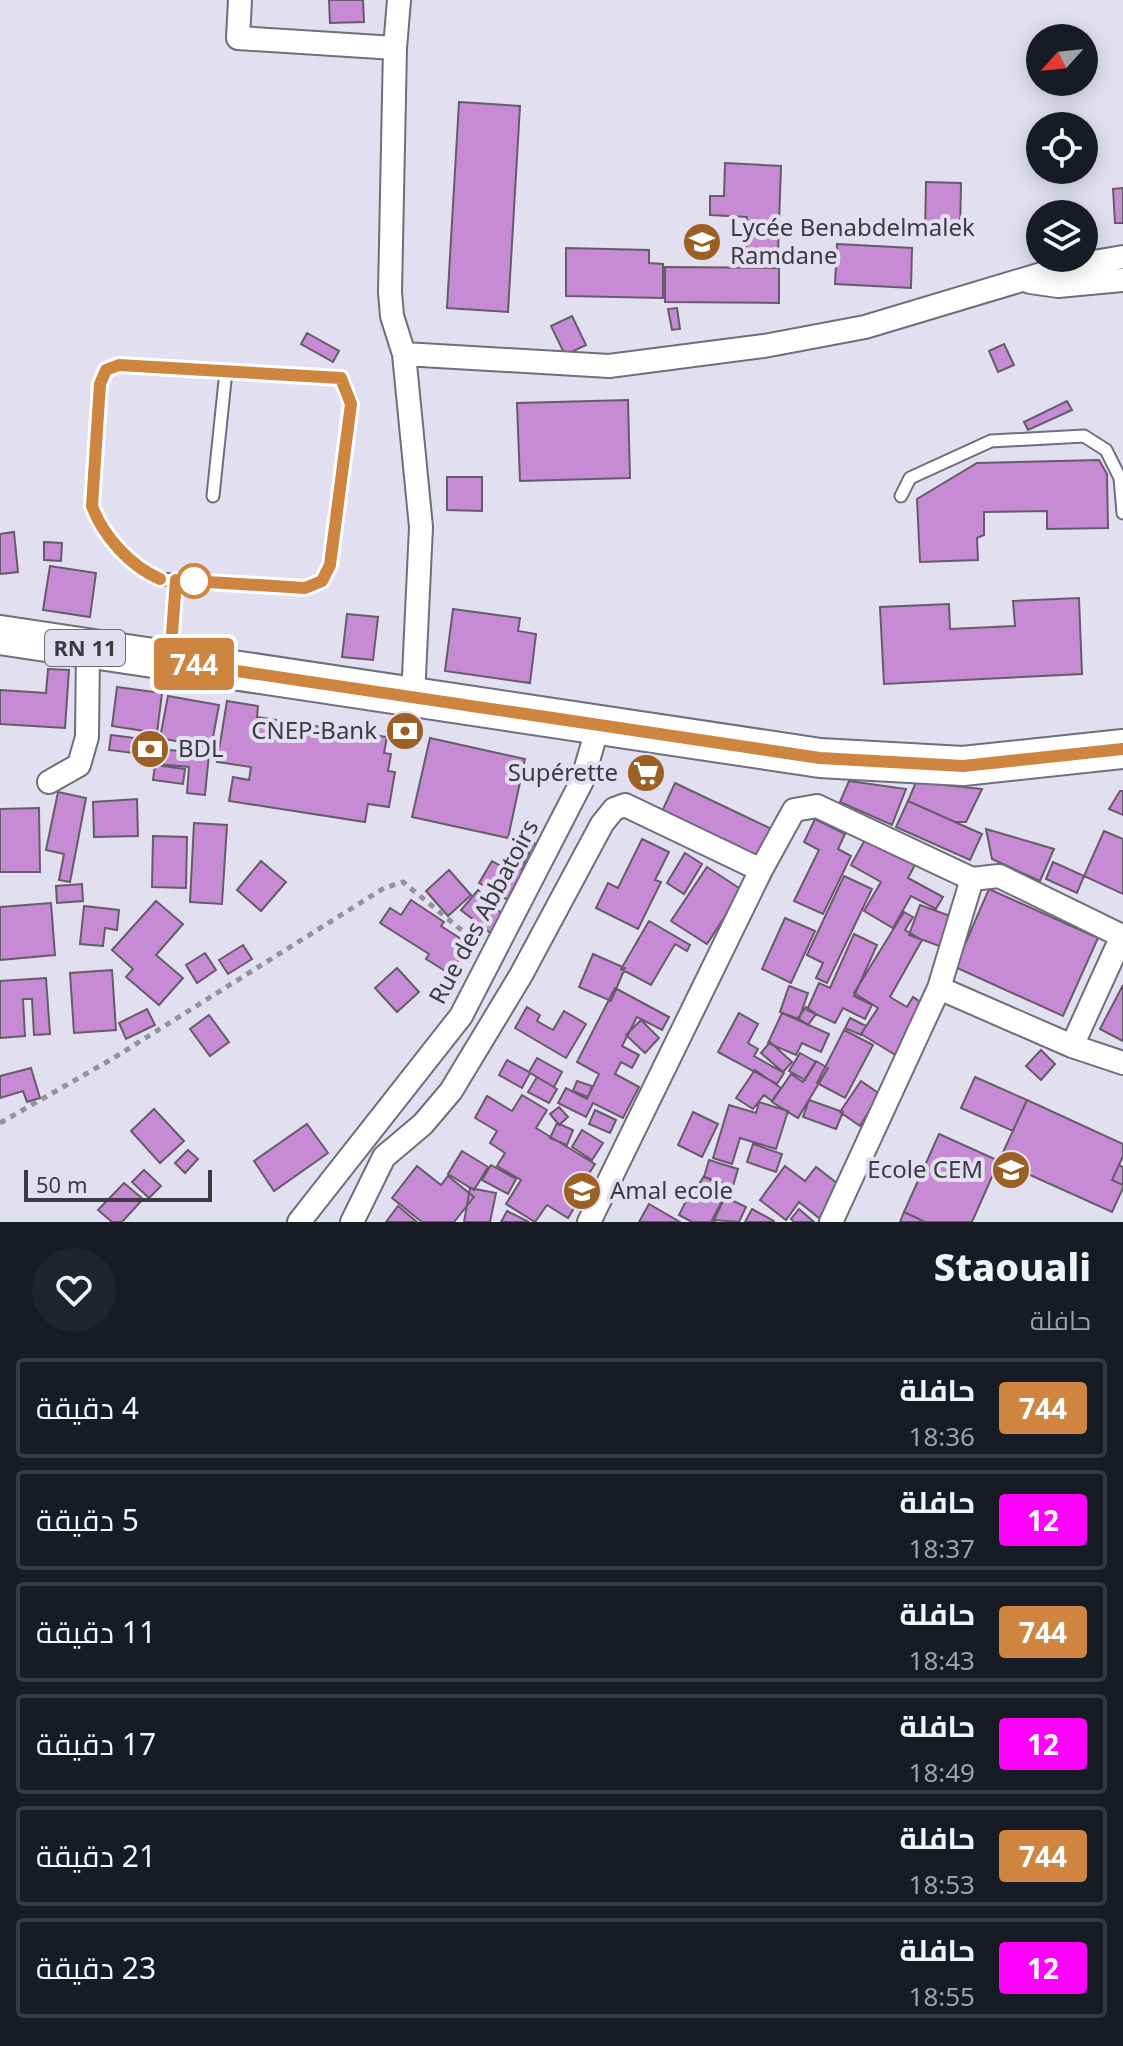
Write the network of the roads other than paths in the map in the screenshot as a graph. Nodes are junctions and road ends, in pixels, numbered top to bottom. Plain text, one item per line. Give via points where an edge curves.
1 (240, 0) edge
2 (399, 0) edge
3 (395, 48) junction
4 (1123, 257) edge
5 (1123, 280) edge
6 (1025, 281) junction
7 (404, 354) junction
8 (226, 371) junction
9 (213, 496) dead end
10 (901, 496) dead end
11 (1123, 513) edge
12 (176, 580) junction
13 (0, 635) edge
14 (88, 648) junction
15 (170, 661) junction
16 (413, 697) junction
17 (599, 723) junction
18 (1123, 749) edge
19 (49, 782) dead end
20 (761, 870) junction
21 (972, 879) junction
22 (939, 988) junction
23 (1072, 1046) junction
24 (1123, 1063) edge
25 (299, 1222) edge
26 (352, 1222) edge
27 (589, 1222) edge
28 (831, 1222) edge

1 - 3 street via 238,38
2 - 3 street
3 - 7 street via 390,292
4 - 6 street via 1065,267
5 - 6 street via 1058,286
6 - 7 street via 865,327 609,366
7 - 16 street via 421,527
8 - 9 lane
8 - 12 lane via 119,365 106,370 100,384 92,506 97,519 123,553 149,574
8 - 12 lane via 341,378 351,404 330,565 322,581 305,588
10 - 11 lane via 910,478 991,441 1084,436 1106,450 1120,478
12 - 15 lane
13 - 14 highway, RN 11
14 - 15 highway, RN 11
14 - 19 street via 87,737 79,765
15 - 16 highway, RN 11
16 - 17 highway, RN 11
17 - 18 highway, RN 11 via 820,758 963,766
17 - 25 street, Rue des Abbatoirs via 582,781 461,1016
20 - 21 street via 794,810 817,806
20 - 26 street via 625,805 614,809 451,1091 384,1157
20 - 27 street
21 - 22 street
21 - 23 street via 999,876 1122,936
22 - 23 street
22 - 28 street
23 - 24 street

